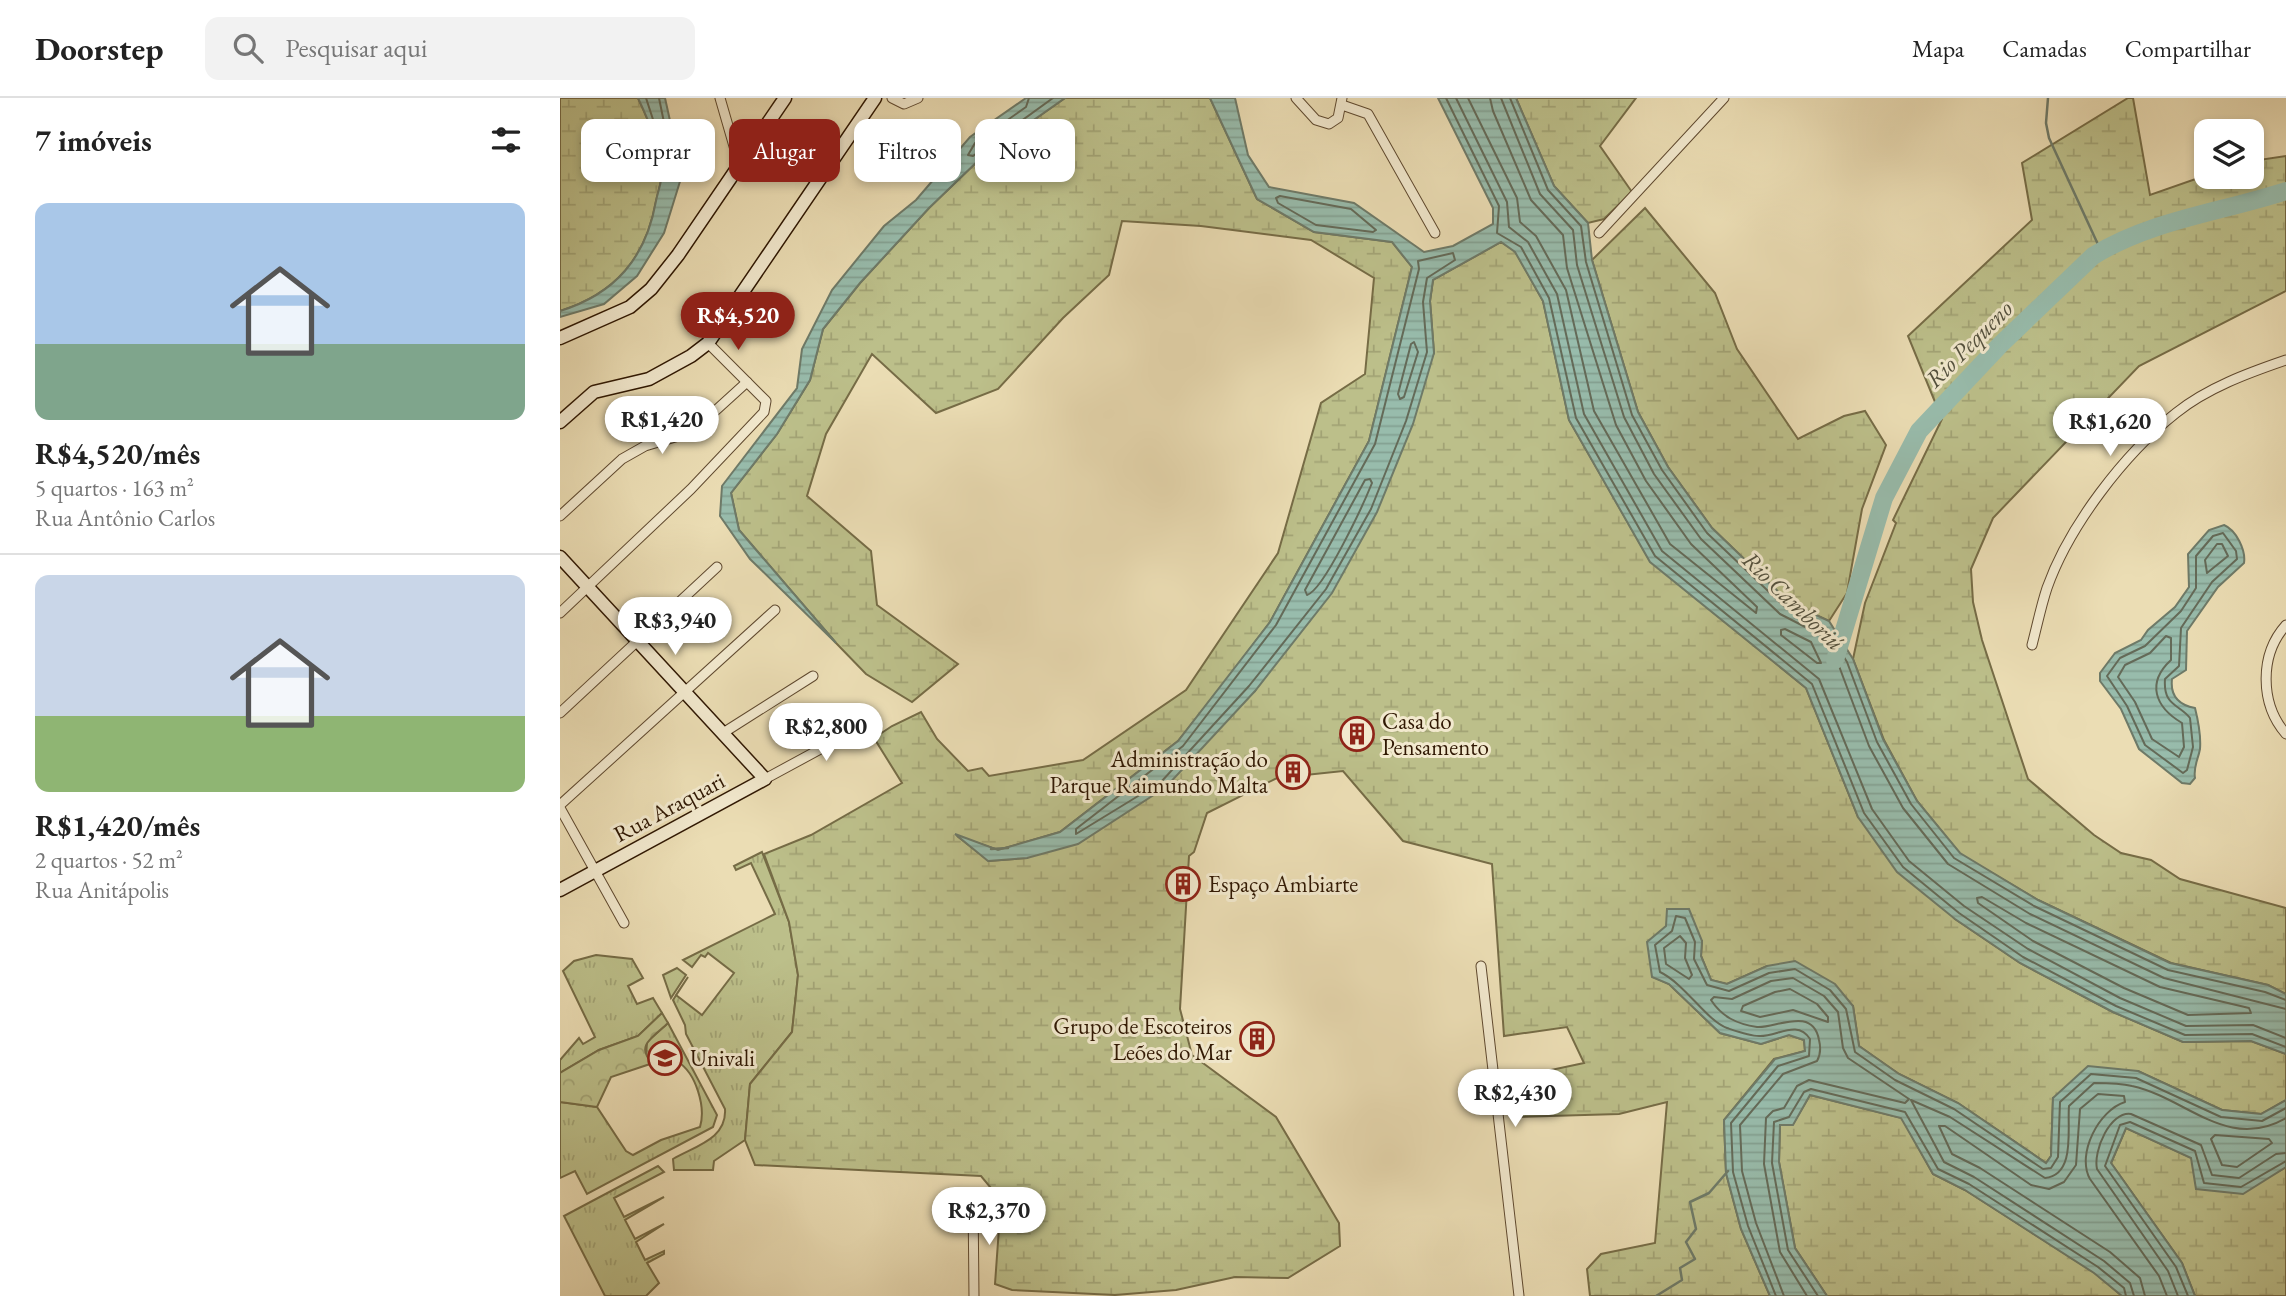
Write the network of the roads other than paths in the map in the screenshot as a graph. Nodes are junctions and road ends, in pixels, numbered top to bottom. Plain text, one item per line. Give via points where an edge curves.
1 (720, 98) edge
2 (785, 98) edge
3 (875, 98) edge
4 (892, 98) edge
5 (918, 98) edge
6 (1296, 98) edge
7 (1724, 98) edge
8 (1342, 101) edge
9 (771, 119) edge
10 (729, 129) edge
11 (729, 182) edge
12 (1435, 233) dead end
13 (1599, 233) dead end
14 (560, 338) edge
15 (708, 343) junction
16 (2286, 360) edge
17 (747, 382) junction
18 (560, 422) edge
19 (560, 516) edge
20 (560, 557) edge
21 (717, 567) dead end
22 (588, 587) junction
23 (775, 610) dead end
24 (560, 613) edge
25 (2286, 625) edge
26 (638, 641) junction
27 (2032, 645) dead end
28 (813, 676) dead end
29 (684, 692) junction
30 (560, 713) edge
31 (873, 721) dead end
32 (723, 733) junction
33 (2286, 734) edge
34 (765, 779) junction
35 (560, 806) edge
36 (595, 871) junction
37 (560, 890) edge
38 (624, 923) dead end
39 (1481, 965) dead end
40 (973, 1198) dead end
41 (974, 1296) edge
42 (1519, 1296) edge

1 - 10 street
2 - 9 street
3 - 15 street
4 - 5 street via 904,104
6 - 8 street via 1323,124 1334,122
7 - 13 street
8 - 12 street via 1368,114
11 - 14 street via 640,299
15 - 17 street
15 - 18 street via 649,379 594,392
16 - 27 street via 2248,373 2176,413 2126,461 2066,548 2047,587
17 - 19 street via 692,432 645,446 622,459
17 - 22 street via 766,401 764,412
20 - 22 street
21 - 26 street
22 - 24 street
22 - 26 street
23 - 29 street
25 - 33 street via 2275,639 2266,674 2268,706
26 - 29 street
26 - 30 street
28 - 32 street
29 - 32 street
29 - 35 street
31 - 34 street, Rua Araquari
32 - 34 street
34 - 36 street, Rua Araquari
35 - 36 street
36 - 37 street, Rua Araquari
36 - 38 street
39 - 42 street
40 - 41 street

